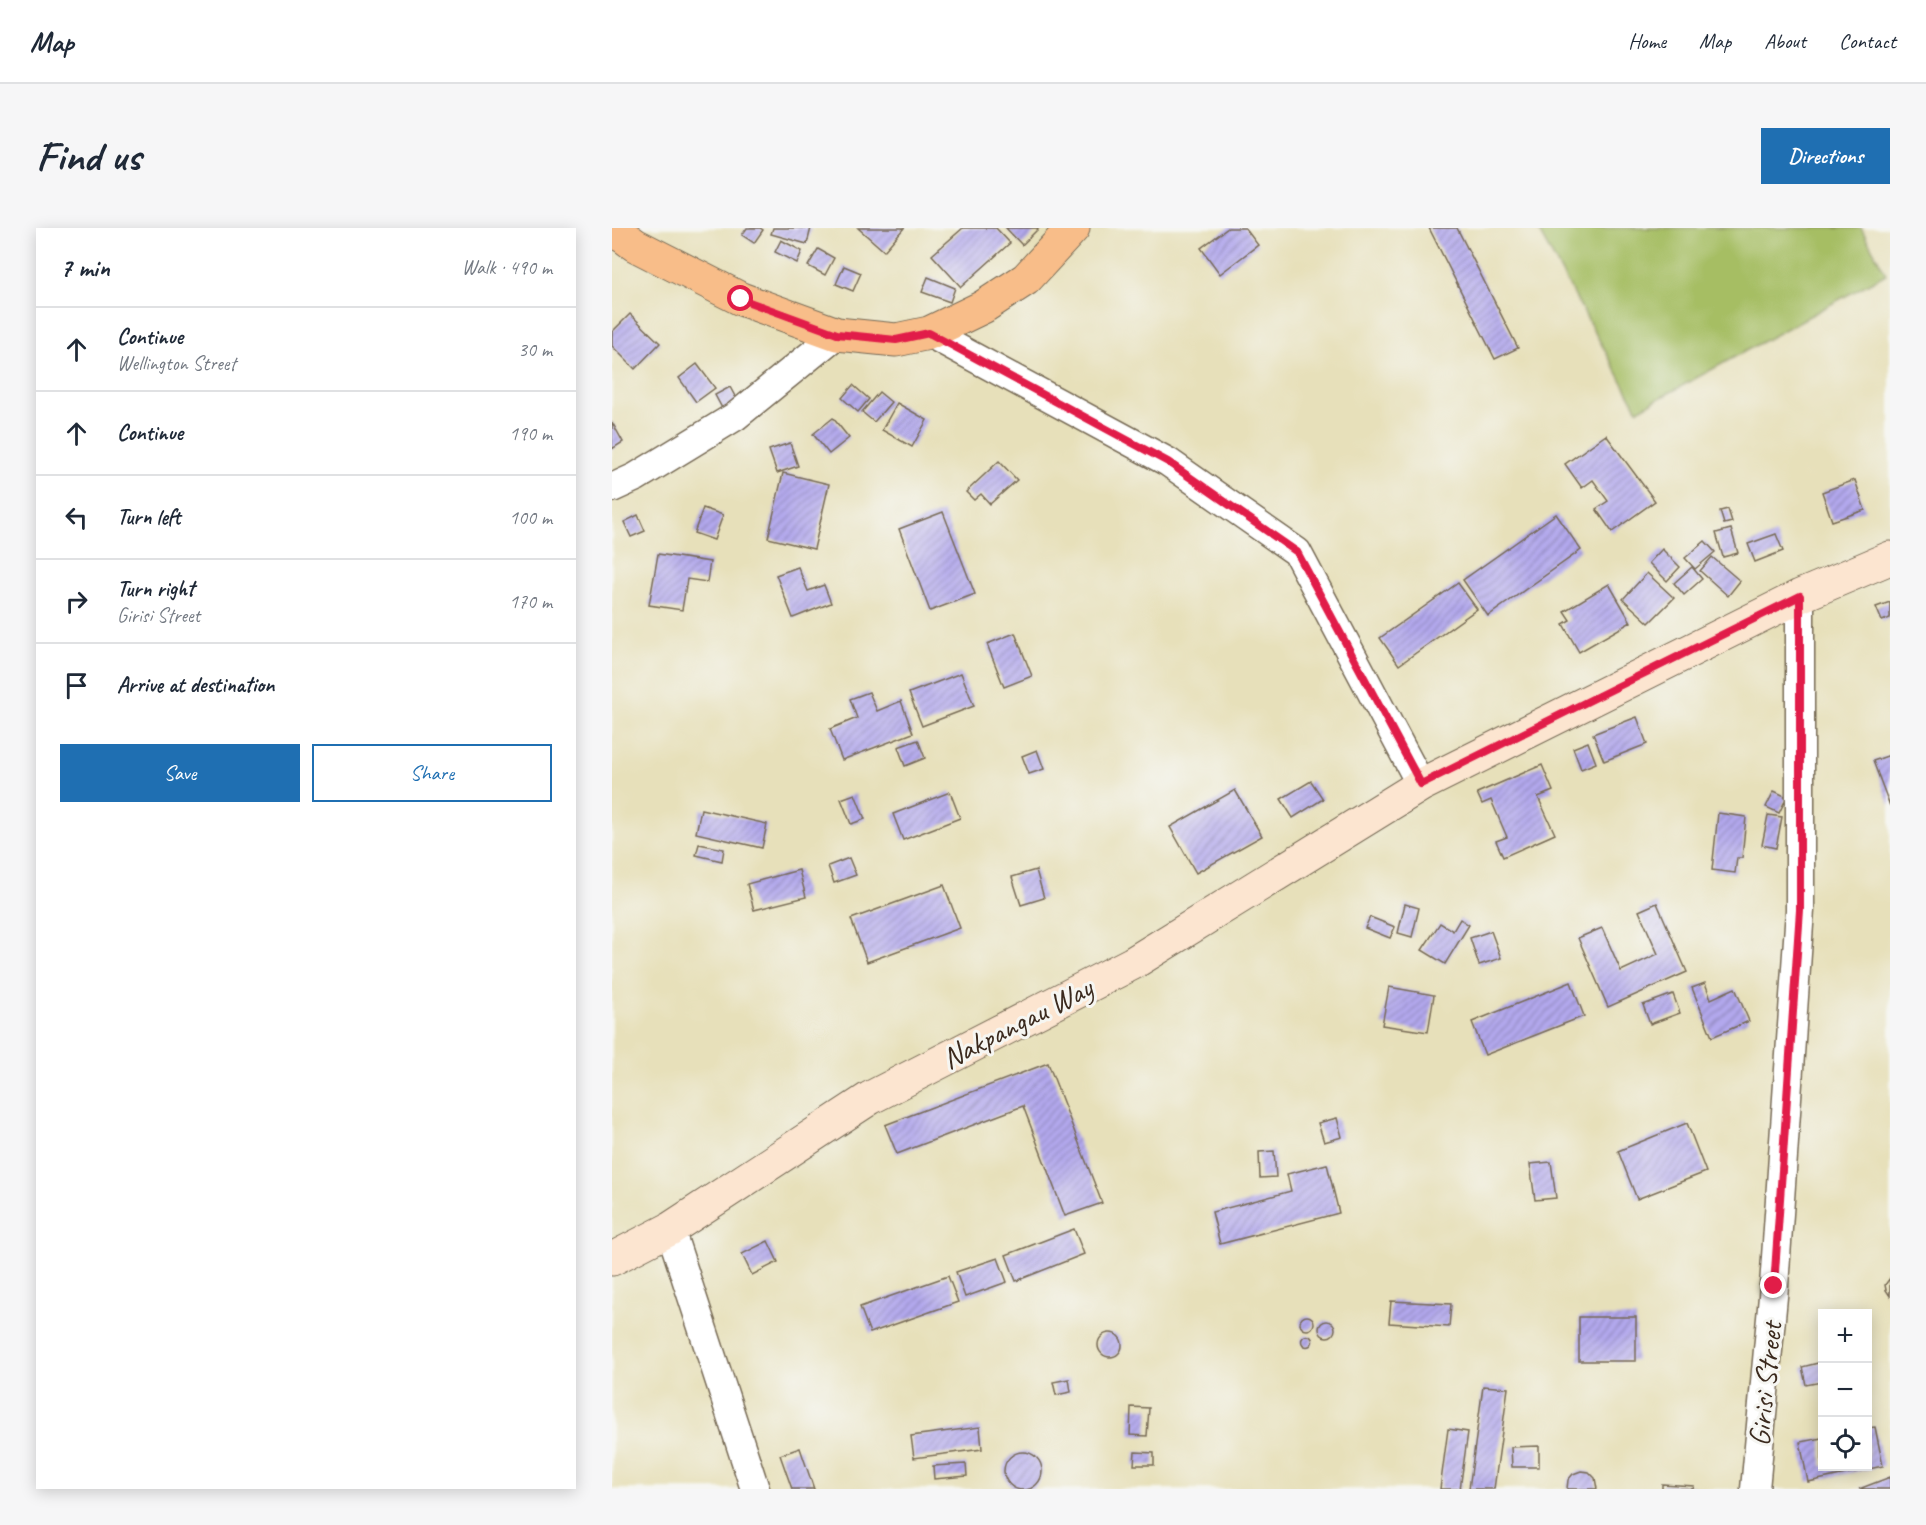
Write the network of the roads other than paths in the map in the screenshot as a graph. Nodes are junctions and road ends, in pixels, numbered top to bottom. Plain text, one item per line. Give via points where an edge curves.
1 (612, 228) edge
2 (1073, 228) edge
3 (929, 333) junction
4 (837, 334) junction
5 (612, 488) edge
6 (1890, 558) edge
7 (1800, 596) junction
8 (1421, 784) junction
9 (670, 1229) junction
10 (612, 1259) edge
11 (755, 1489) edge
12 (1755, 1489) edge

1 - 4 main road via 635,245 741,299
2 - 3 main road via 1026,279 983,307
3 - 4 main road via 896,340
3 - 8 street via 1168,462 1297,552
4 - 5 street via 736,416
6 - 7 street, Nakpangau Way
7 - 8 street, Nakpangau Way
7 - 12 street, Girisi Street via 1800,910 1774,1286
8 - 9 street, Nakpangau Way via 1133,963 870,1098
9 - 10 street, Nakpangau Way
9 - 11 street

